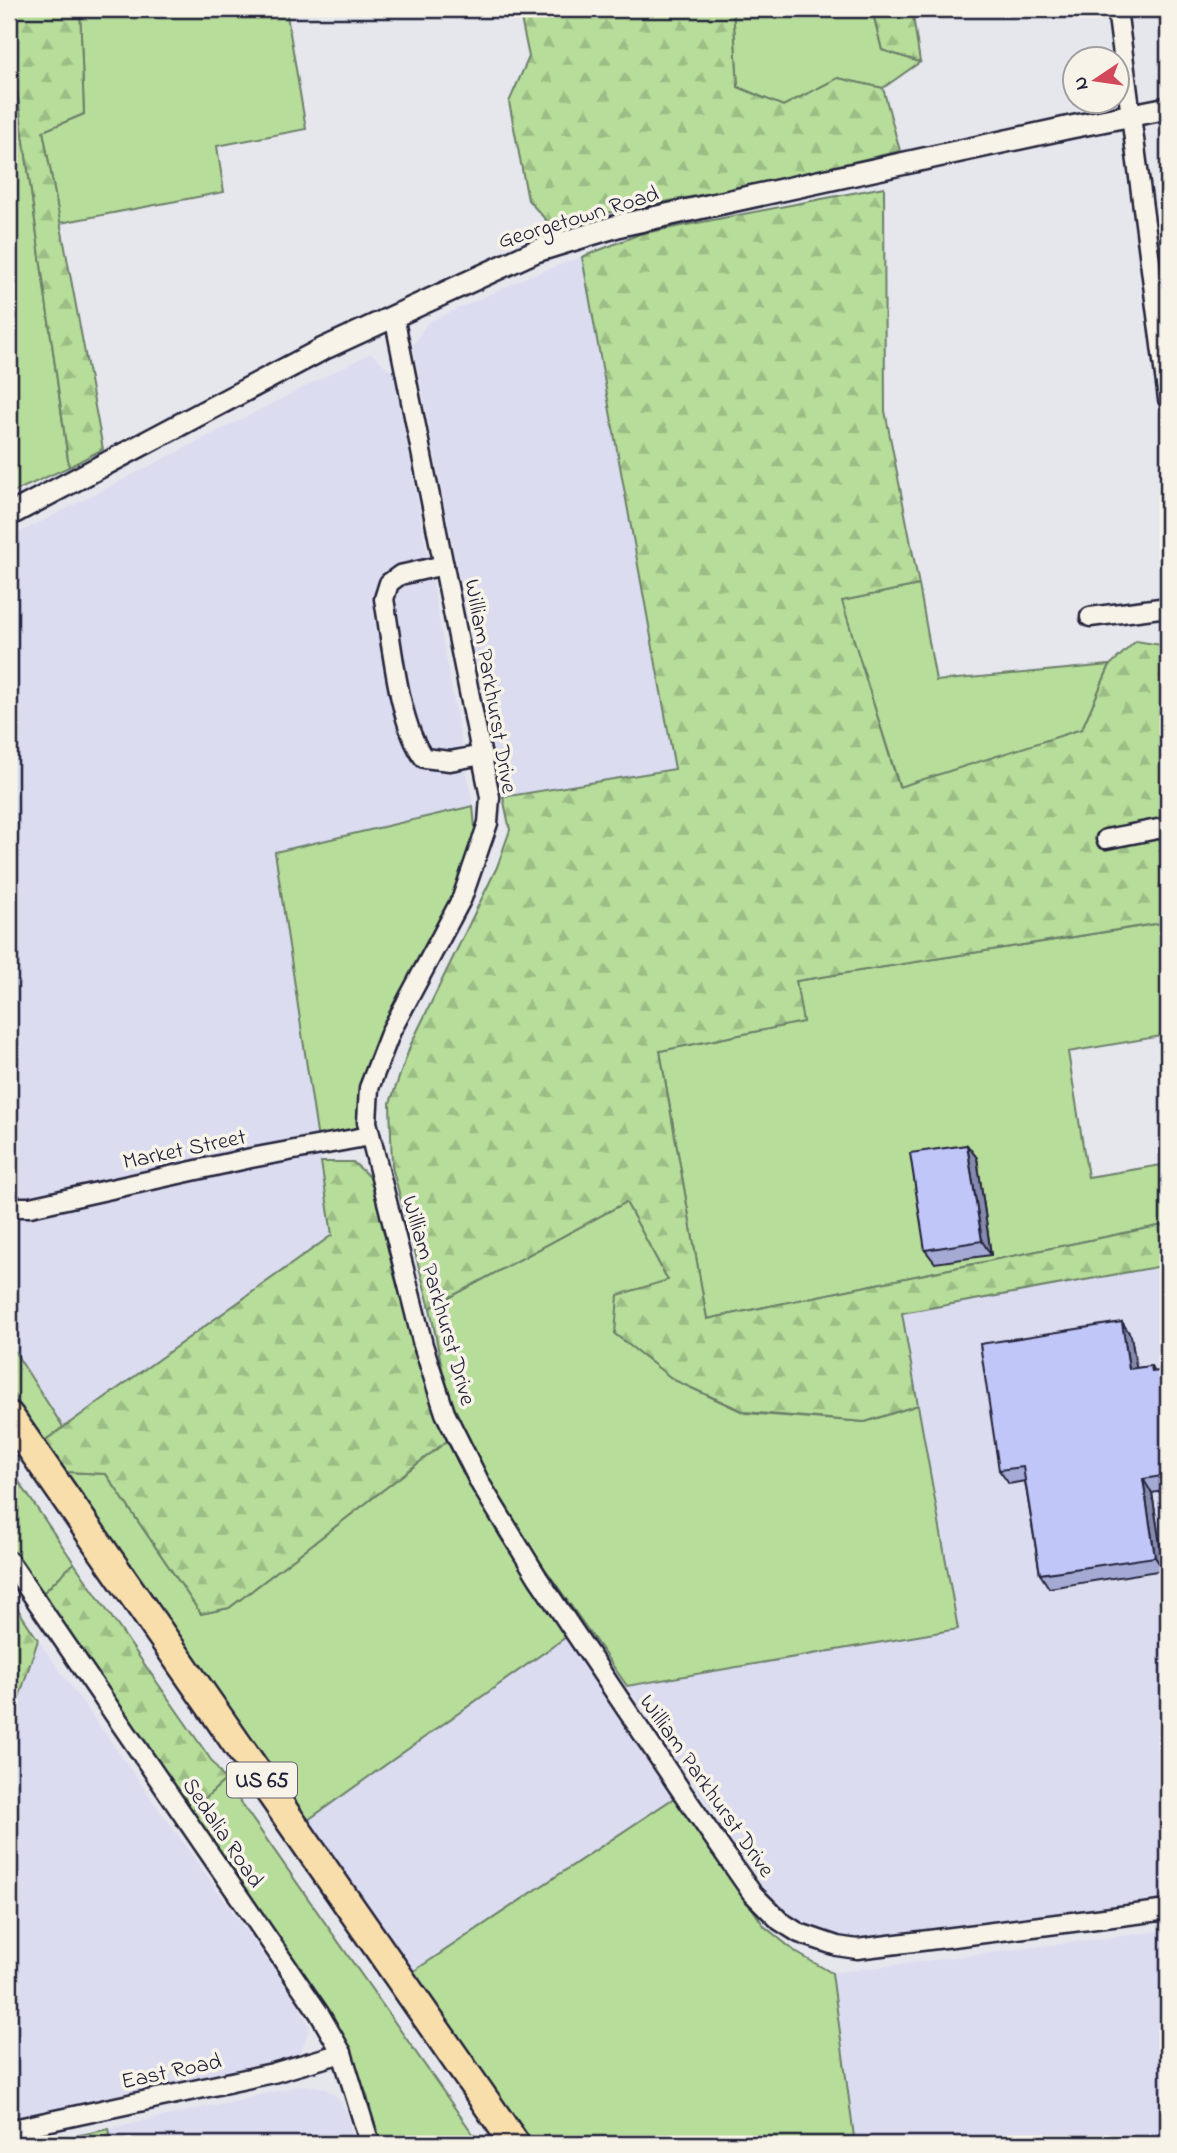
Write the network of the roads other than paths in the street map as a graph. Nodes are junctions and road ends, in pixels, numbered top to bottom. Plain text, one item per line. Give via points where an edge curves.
1 (1117, 9) edge
2 (1122, 46) edge
3 (1168, 108) edge
4 (1132, 115) edge
5 (1126, 116) edge
6 (1131, 116) edge
7 (394, 316) junction
8 (1166, 363) edge
9 (1168, 399) edge
10 (9, 515) edge
11 (444, 565) junction
12 (1168, 607) edge
13 (1090, 617) dead end
14 (482, 755) junction
15 (1168, 827) edge
16 (1106, 839) dead end
17 (370, 1136) junction
18 (9, 1207) edge
19 (9, 1416) edge
20 (9, 1561) edge
21 (1168, 1910) edge
22 (342, 2053) junction
23 (9, 2130) edge
24 (370, 2144) edge
25 (515, 2144) edge

1 - 2 street
3 - 4 street, Georgetown Road
5 - 7 street, Georgetown Road via 621,225 536,251
6 - 8 street
7 - 10 street, Georgetown Road
7 - 11 street, William Parkhurst Drive
8 - 9 street
11 - 14 street, William Parkhurst Drive
11 - 14 street via 400,575 389,583 384,599 404,711 424,758 450,761
12 - 13 street
14 - 17 street, William Parkhurst Drive via 490,797 488,823 462,898 391,1031 369,1088
15 - 16 street
17 - 18 street, Market Street via 30,1207
17 - 21 street, William Parkhurst Drive via 423,1345 460,1446 538,1578 766,1908 799,1933 857,1949
19 - 25 highway, US 65
20 - 22 street, Sedalia Road via 289,1968
22 - 23 street, East Road via 272,2073
22 - 24 street, Sedalia Road

